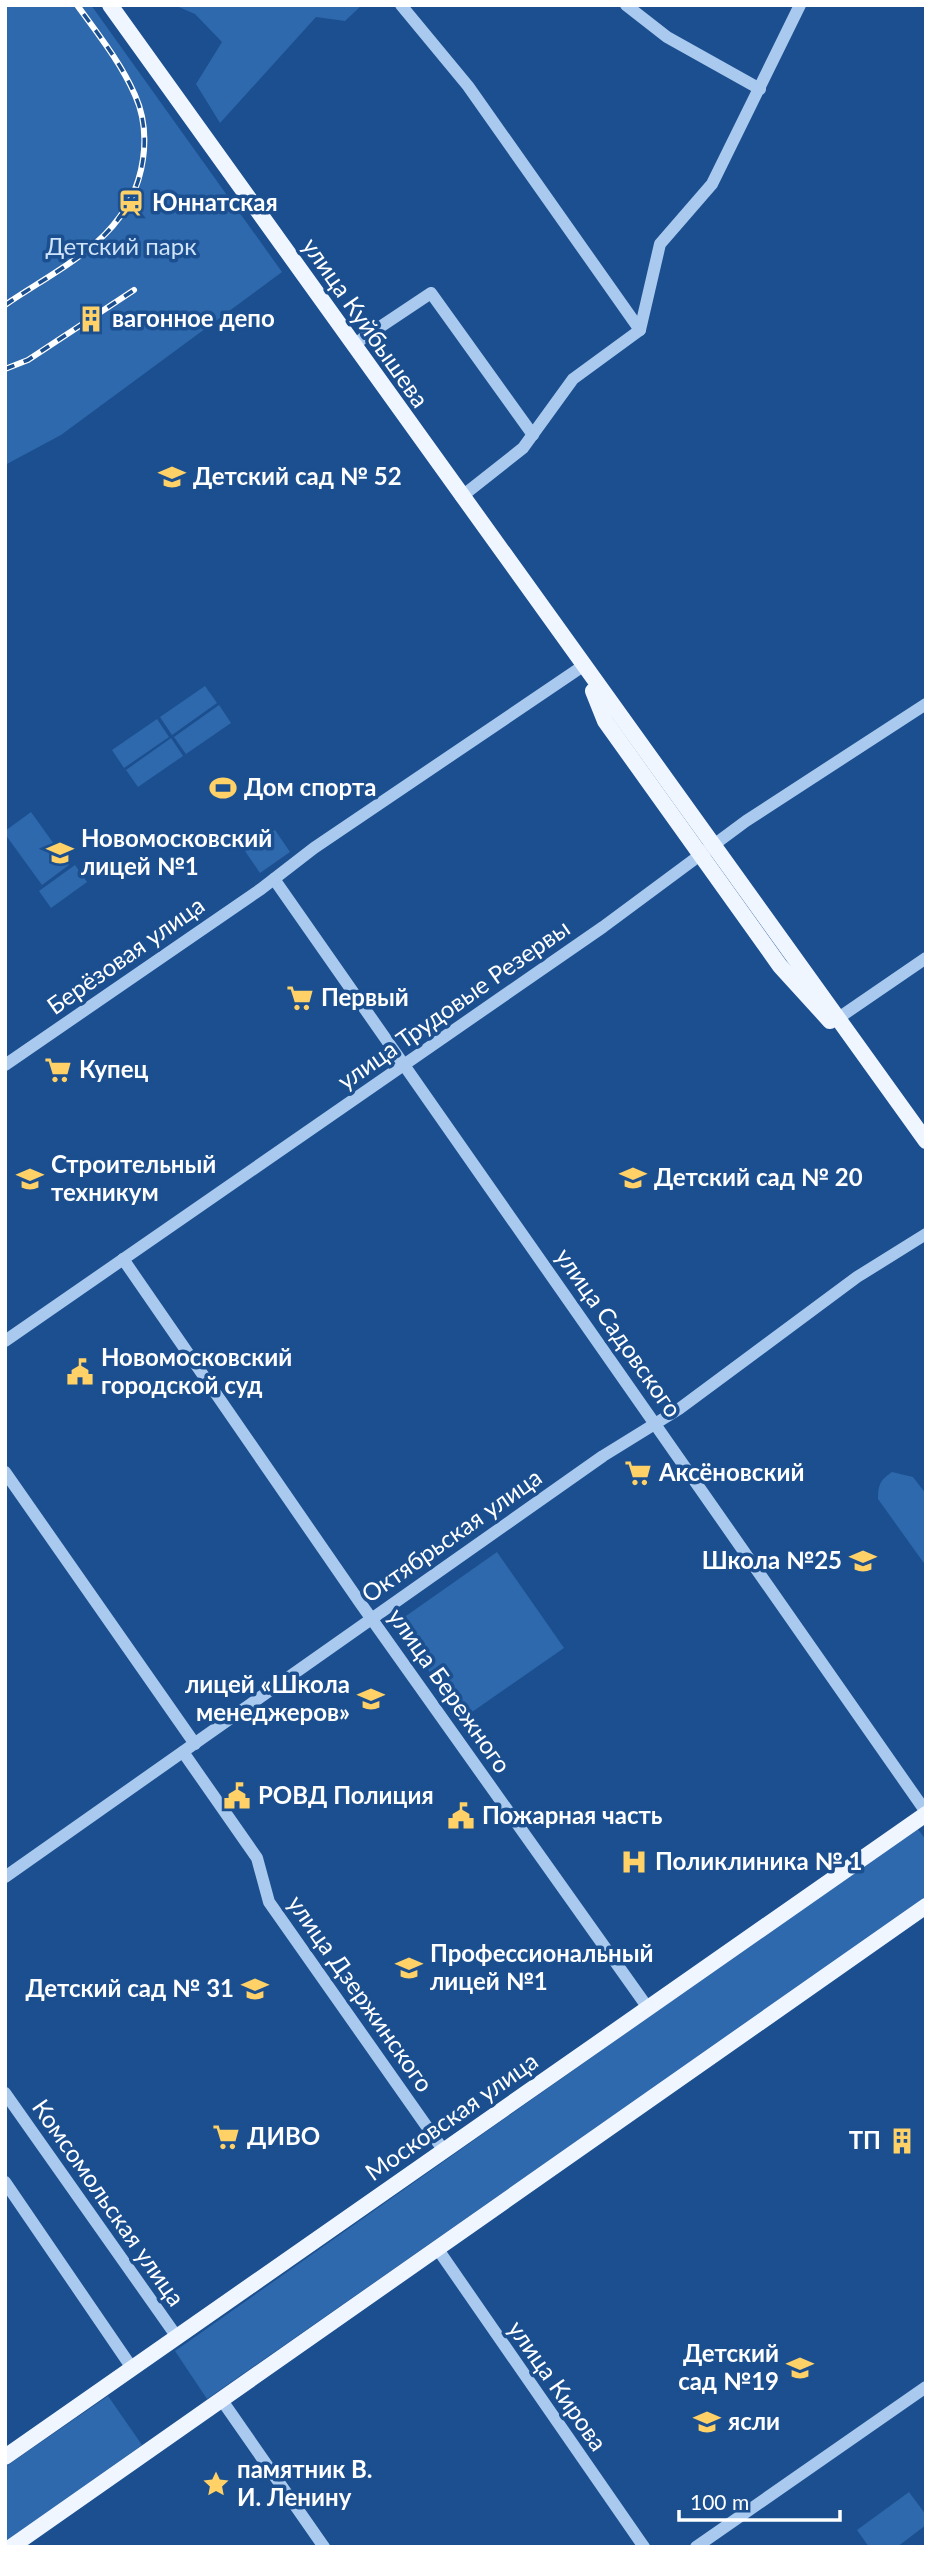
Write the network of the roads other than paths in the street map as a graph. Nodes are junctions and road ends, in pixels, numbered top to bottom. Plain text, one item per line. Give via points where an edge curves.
1 (110, 5) edge
2 (401, 5) edge
3 (626, 5) edge
4 (800, 5) edge
5 (760, 89) junction
6 (640, 330) junction
7 (353, 345) junction
8 (533, 435) junction
9 (461, 497) junction
10 (583, 666) junction
11 (926, 704) edge
12 (706, 850) junction
13 (274, 879) junction
14 (926, 958) edge
15 (837, 1019) junction
16 (869, 1061) junction
17 (5, 1065) edge
18 (405, 1065) junction
19 (926, 1141) edge
20 (926, 1234) edge
21 (122, 1259) junction
22 (5, 1341) edge
23 (655, 1422) junction
24 (5, 1472) edge
25 (372, 1619) junction
26 (195, 1744) junction
27 (183, 1752) junction
28 (926, 1813) edge
29 (5, 1877) edge
30 (926, 1906) edge
31 (648, 2008) junction
32 (5, 2093) edge
33 (443, 2151) junction
34 (5, 2182) edge
35 (437, 2248) junction
36 (177, 2337) junction
37 (132, 2368) junction
38 (925, 2388) edge
39 (222, 2399) junction
40 (5, 2457) edge
41 (11, 2547) edge
42 (324, 2547) edge
43 (643, 2547) edge
44 (696, 2547) edge

1 - 7 main road, улица Куйбышева
2 - 6 street via 468,86
3 - 5 street via 667,37
4 - 5 street
5 - 6 street via 712,184 660,244
6 - 8 street via 573,380
7 - 8 street via 431,293
7 - 9 main road, улица Куйбышева
8 - 9 street
9 - 10 main road, улица Куйбышева
10 - 12 main road, улица Куйбышева via 605,721
10 - 13 street, Берёзовая улица
11 - 12 street, улица Трудовые Резервы
12 - 15 main road
12 - 16 main road via 780,966
12 - 18 street, улица Трудовые Резервы
13 - 17 street, Берёзовая улица
13 - 18 street, улица Садовского
14 - 15 street
15 - 16 main road
16 - 19 main road
18 - 21 street, улица Трудовые Резервы
18 - 23 street, улица Садовского
20 - 23 street, Октябрьская улица via 857,1277
21 - 22 street, улица Трудовые Резервы
21 - 25 street, улица Бережного
23 - 25 street, Октябрьская улица
23 - 28 street, улица Садовского
24 - 26 street
25 - 26 street, Октябрьская улица
25 - 31 street, улица Бережного
26 - 27 street, Октябрьская улица
27 - 29 street, Октябрьская улица
27 - 33 street, улица Дзержинского via 257,1858 269,1902
28 - 31 main road, Московская улица
30 - 35 main road
31 - 33 main road, Московская улица
32 - 36 street, Комсомольская улица
33 - 36 main road, Московская улица
34 - 37 street
35 - 39 main road
35 - 43 street, улица Кирова
36 - 37 main road, Московская улица
37 - 40 main road, Московская улица
38 - 44 street
39 - 41 main road
39 - 42 street

